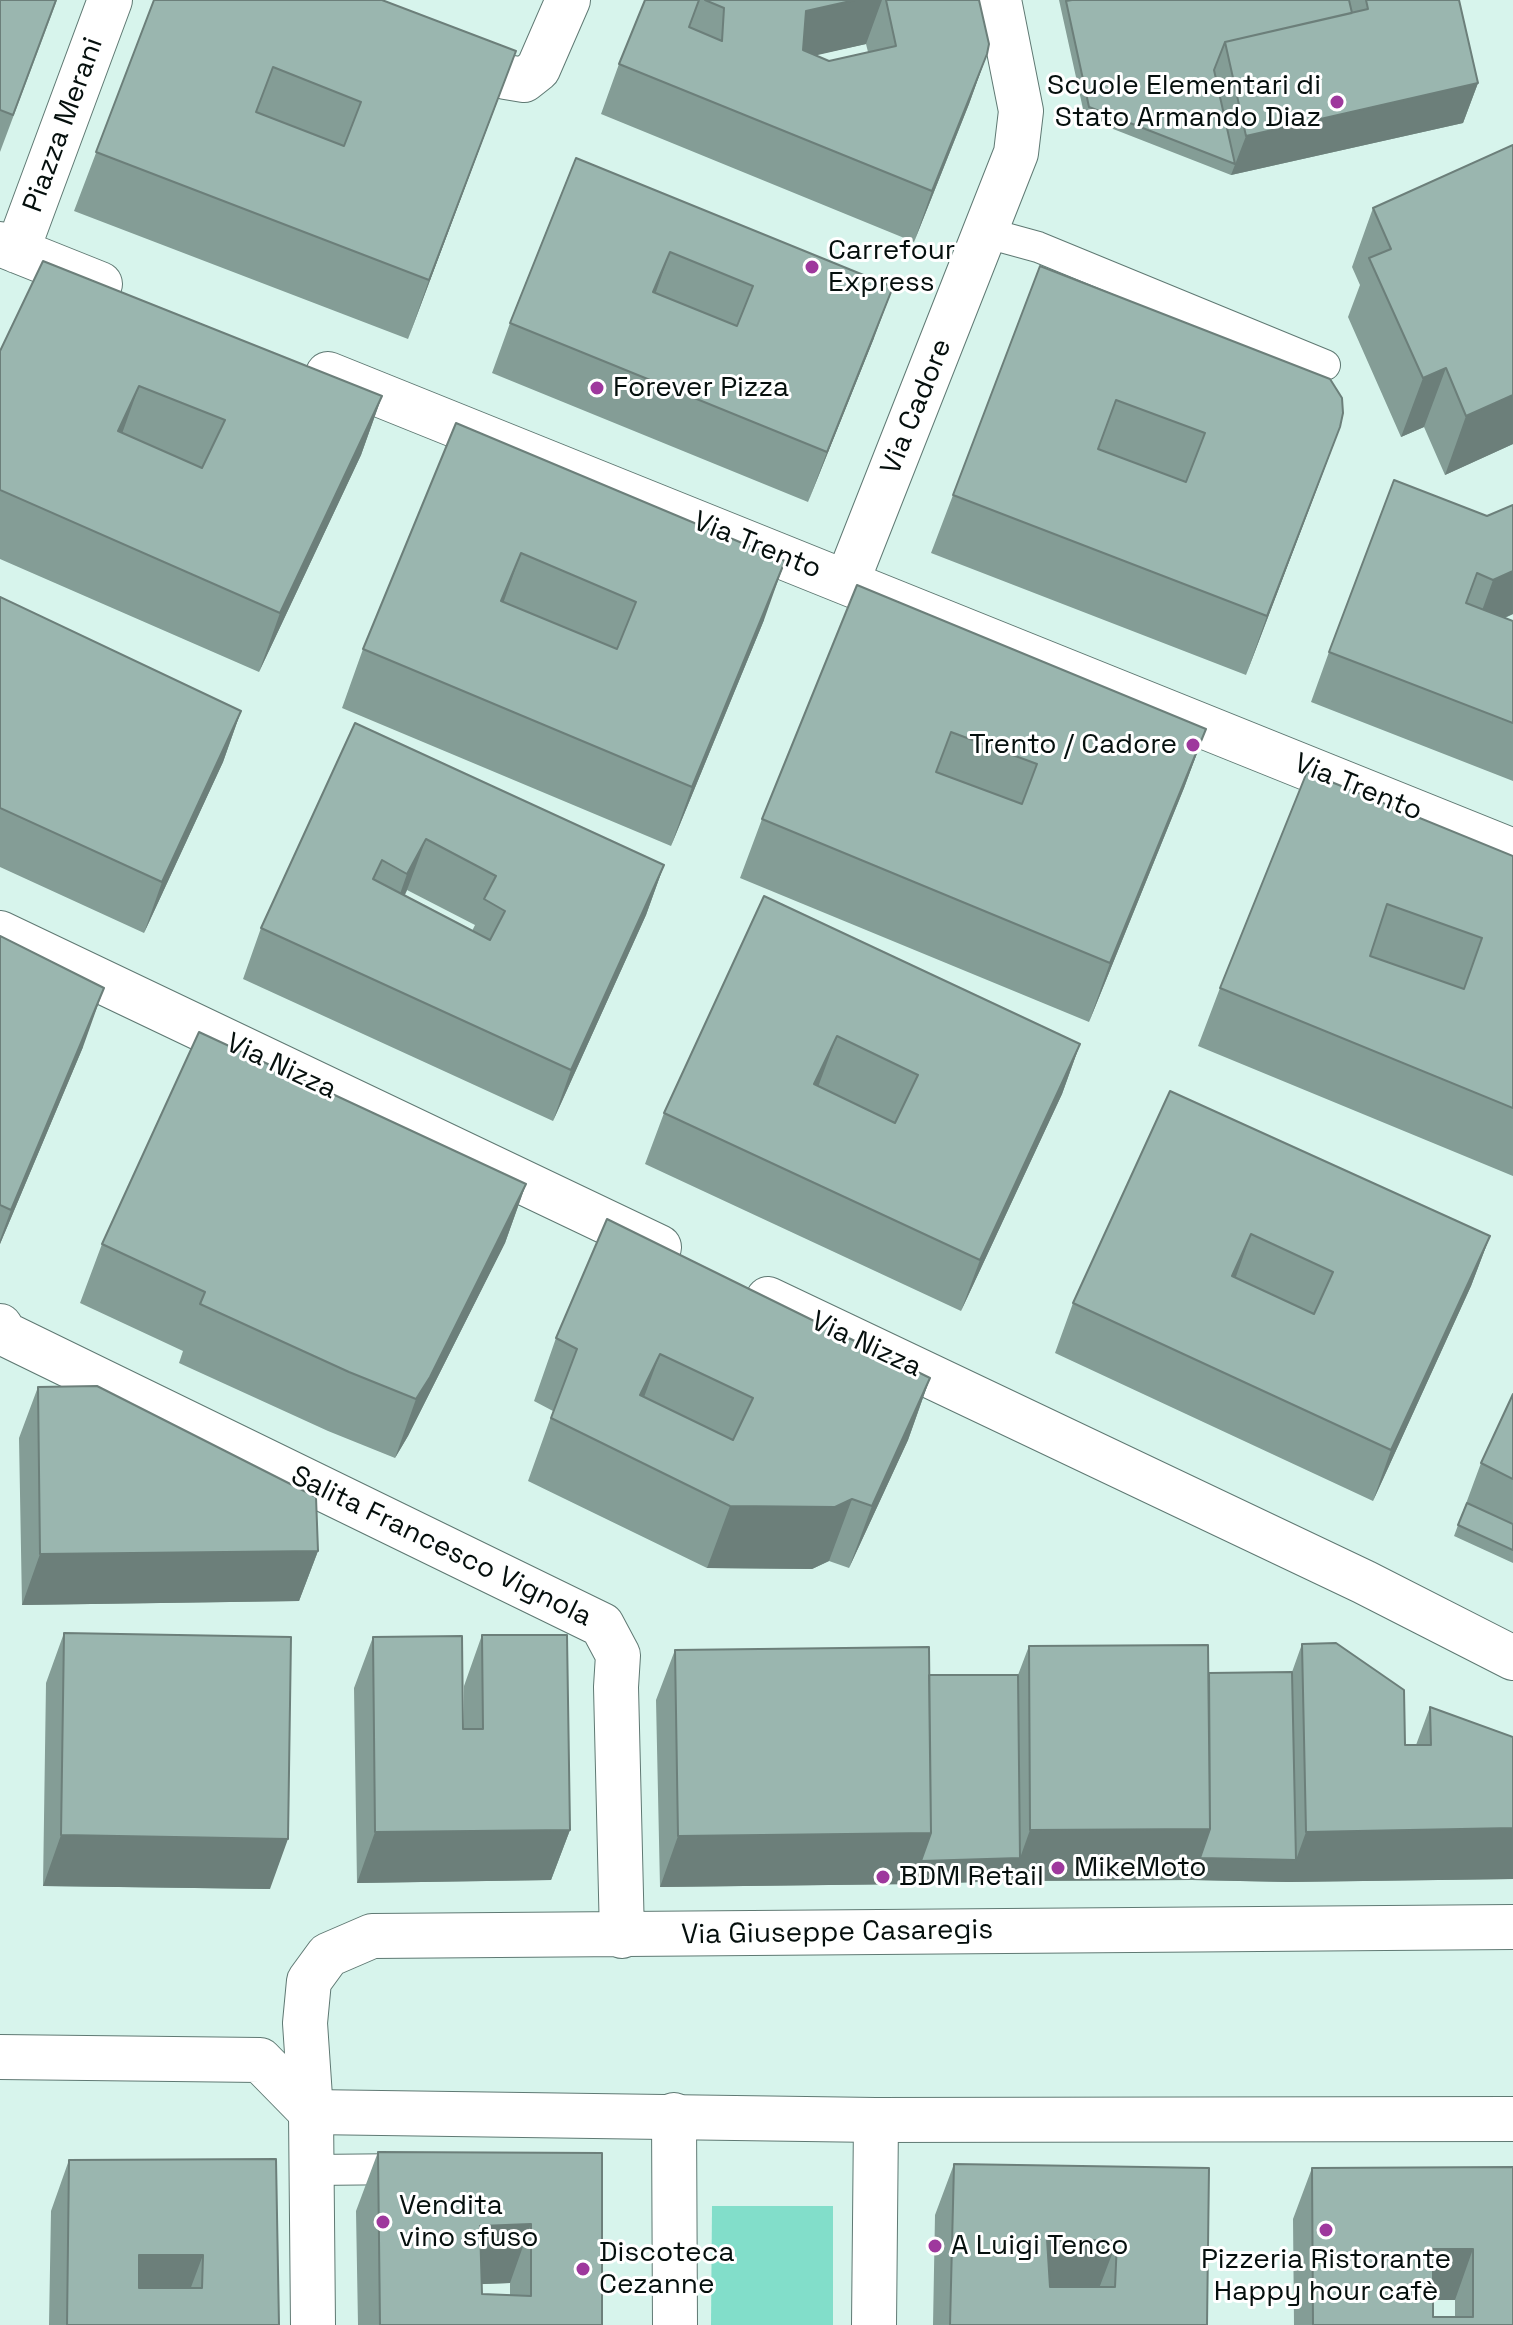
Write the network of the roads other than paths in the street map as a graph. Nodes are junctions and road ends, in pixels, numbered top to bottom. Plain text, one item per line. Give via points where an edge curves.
1 (110, 0) edge
2 (568, 0) edge
3 (999, 0) edge
4 (422, 42) edge
5 (987, 233) junction
6 (9, 247) edge
7 (136, 298) edge
8 (284, 357) edge
9 (1325, 365) dead end
10 (847, 582) junction
11 (1513, 851) edge
12 (0, 933) edge
13 (0, 1326) edge
14 (1513, 1658) edge
15 (1513, 1927) edge
16 (622, 1936) junction
17 (0, 2057) edge
18 (311, 2112) junction
19 (674, 2115) junction
20 (1513, 2119) edge
21 (876, 2120) junction
22 (440, 2169) edge
23 (312, 2170) junction
24 (313, 2325) edge
25 (675, 2325) edge
26 (874, 2325) edge

1 - 6 street, Piazza Merani
2 - 4 street via 538,69 524,80
3 - 5 street, Via Cadore via 1021,111 1016,153
5 - 9 lane via 1038,247
5 - 10 street, Via Cadore
6 - 7 street
8 - 10 street, Via Trento
10 - 11 street, Via Trento
12 - 14 street, Via Nizza via 1350,1575
13 - 16 street, Salita Francesco Vignola via 5,1334 602,1625 618,1655
15 - 16 street, Via Giuseppe Casaregis
16 - 18 street, Via Giuseppe Casaregis via 372,1936 328,1955 309,1981 305,2023
17 - 18 street via 260,2060
18 - 19 street
18 - 23 street, Via Giuseppe Casaregis
19 - 21 street
19 - 25 street
20 - 21 street
21 - 26 street
22 - 23 lane
23 - 24 street, Via Giuseppe Casaregis

